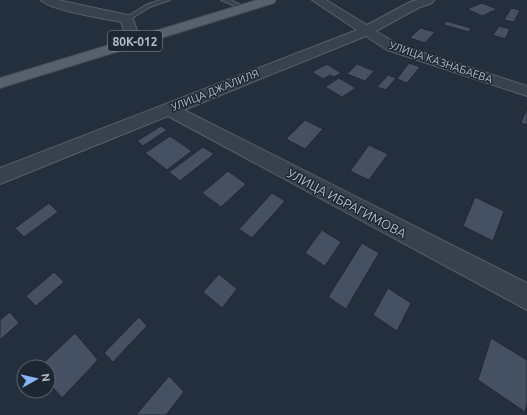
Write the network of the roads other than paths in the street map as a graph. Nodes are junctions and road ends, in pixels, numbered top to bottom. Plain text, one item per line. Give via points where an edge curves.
1 (47, 0) edge
2 (167, 0) edge
3 (224, 0) edge
4 (270, 0) edge
5 (318, 0) edge
6 (428, 0) edge
7 (244, 8) junction
8 (127, 19) junction
9 (367, 31) junction
10 (134, 42) junction
11 (0, 83) edge
12 (527, 91) edge
13 (168, 109) junction
14 (0, 176) edge
15 (527, 297) edge

1 - 8 street via 63,6
2 - 8 lane via 148,6
3 - 7 lane
4 - 7 main road, 80К-012
5 - 9 street, УЛИЦА КАЗНАБАЕВА
6 - 9 street, УЛИЦА ДЖАЛИЛЯ
7 - 10 main road, 80К-012
8 - 10 street
9 - 12 street, УЛИЦА КАЗНАБАЕВА via 392,47
9 - 13 street, УЛИЦА ДЖАЛИЛЯ
10 - 11 main road, 80К-012
13 - 14 street, УЛИЦА ДЖАЛИЛЯ
13 - 15 street, УЛИЦА ИБРАГИМОВА

